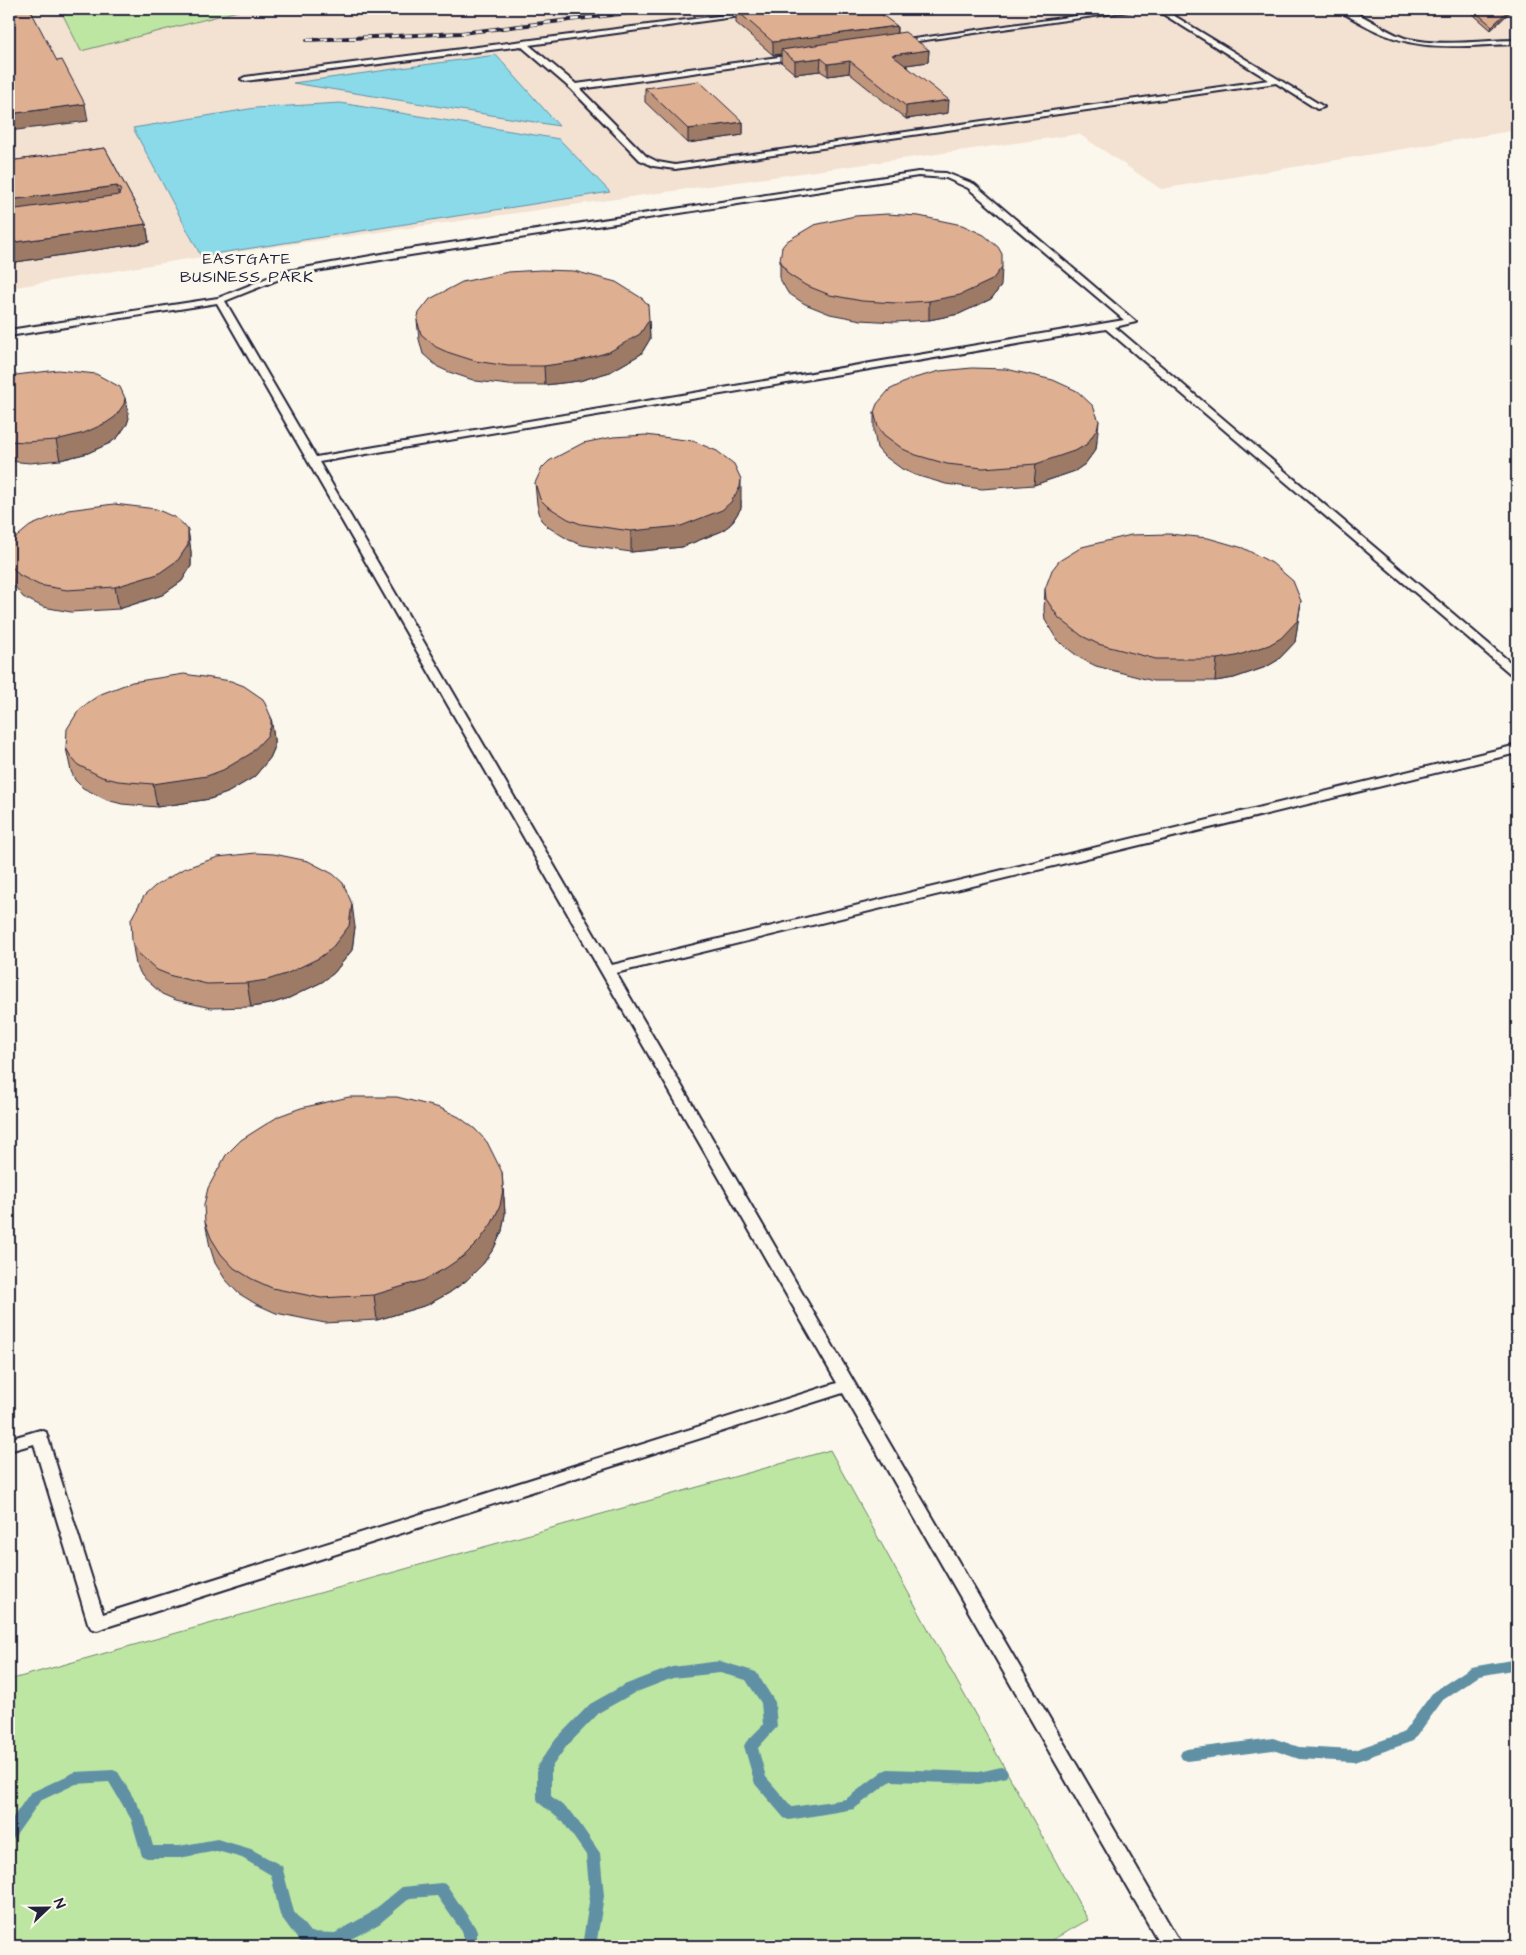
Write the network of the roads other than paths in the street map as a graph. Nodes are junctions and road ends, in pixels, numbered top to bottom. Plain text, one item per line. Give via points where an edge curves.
1 (787, 9) edge
2 (1139, 9) edge
3 (1158, 9) edge
4 (1342, 9) edge
5 (1517, 37) edge
6 (1490, 41) junction
7 (1517, 42) edge
8 (523, 43) junction
9 (886, 44) edge
10 (808, 54) edge
11 (245, 79) dead end
12 (1276, 81) junction
13 (574, 87) junction
14 (1320, 108) dead end
15 (220, 300) junction
16 (1108, 326) junction
17 (9, 333) edge
18 (314, 460) junction
19 (1517, 674) edge
20 (1517, 749) edge
21 (610, 970) junction
22 (849, 1385) junction
23 (9, 1445) edge
24 (1172, 1946) edge

1 - 8 lane
2 - 9 lane
3 - 12 lane
4 - 6 lane via 1388,35 1409,41 1457,44
5 - 6 lane
6 - 7 lane
8 - 11 lane
8 - 13 lane
10 - 13 lane
12 - 13 lane via 675,167 643,158
12 - 14 lane
15 - 16 lane via 285,274 940,173 958,178 970,186 1131,322
15 - 17 lane
15 - 18 lane
16 - 18 lane
16 - 19 lane
18 - 21 lane
20 - 21 lane
21 - 22 lane
22 - 23 lane via 98,1623 40,1436
22 - 24 lane

